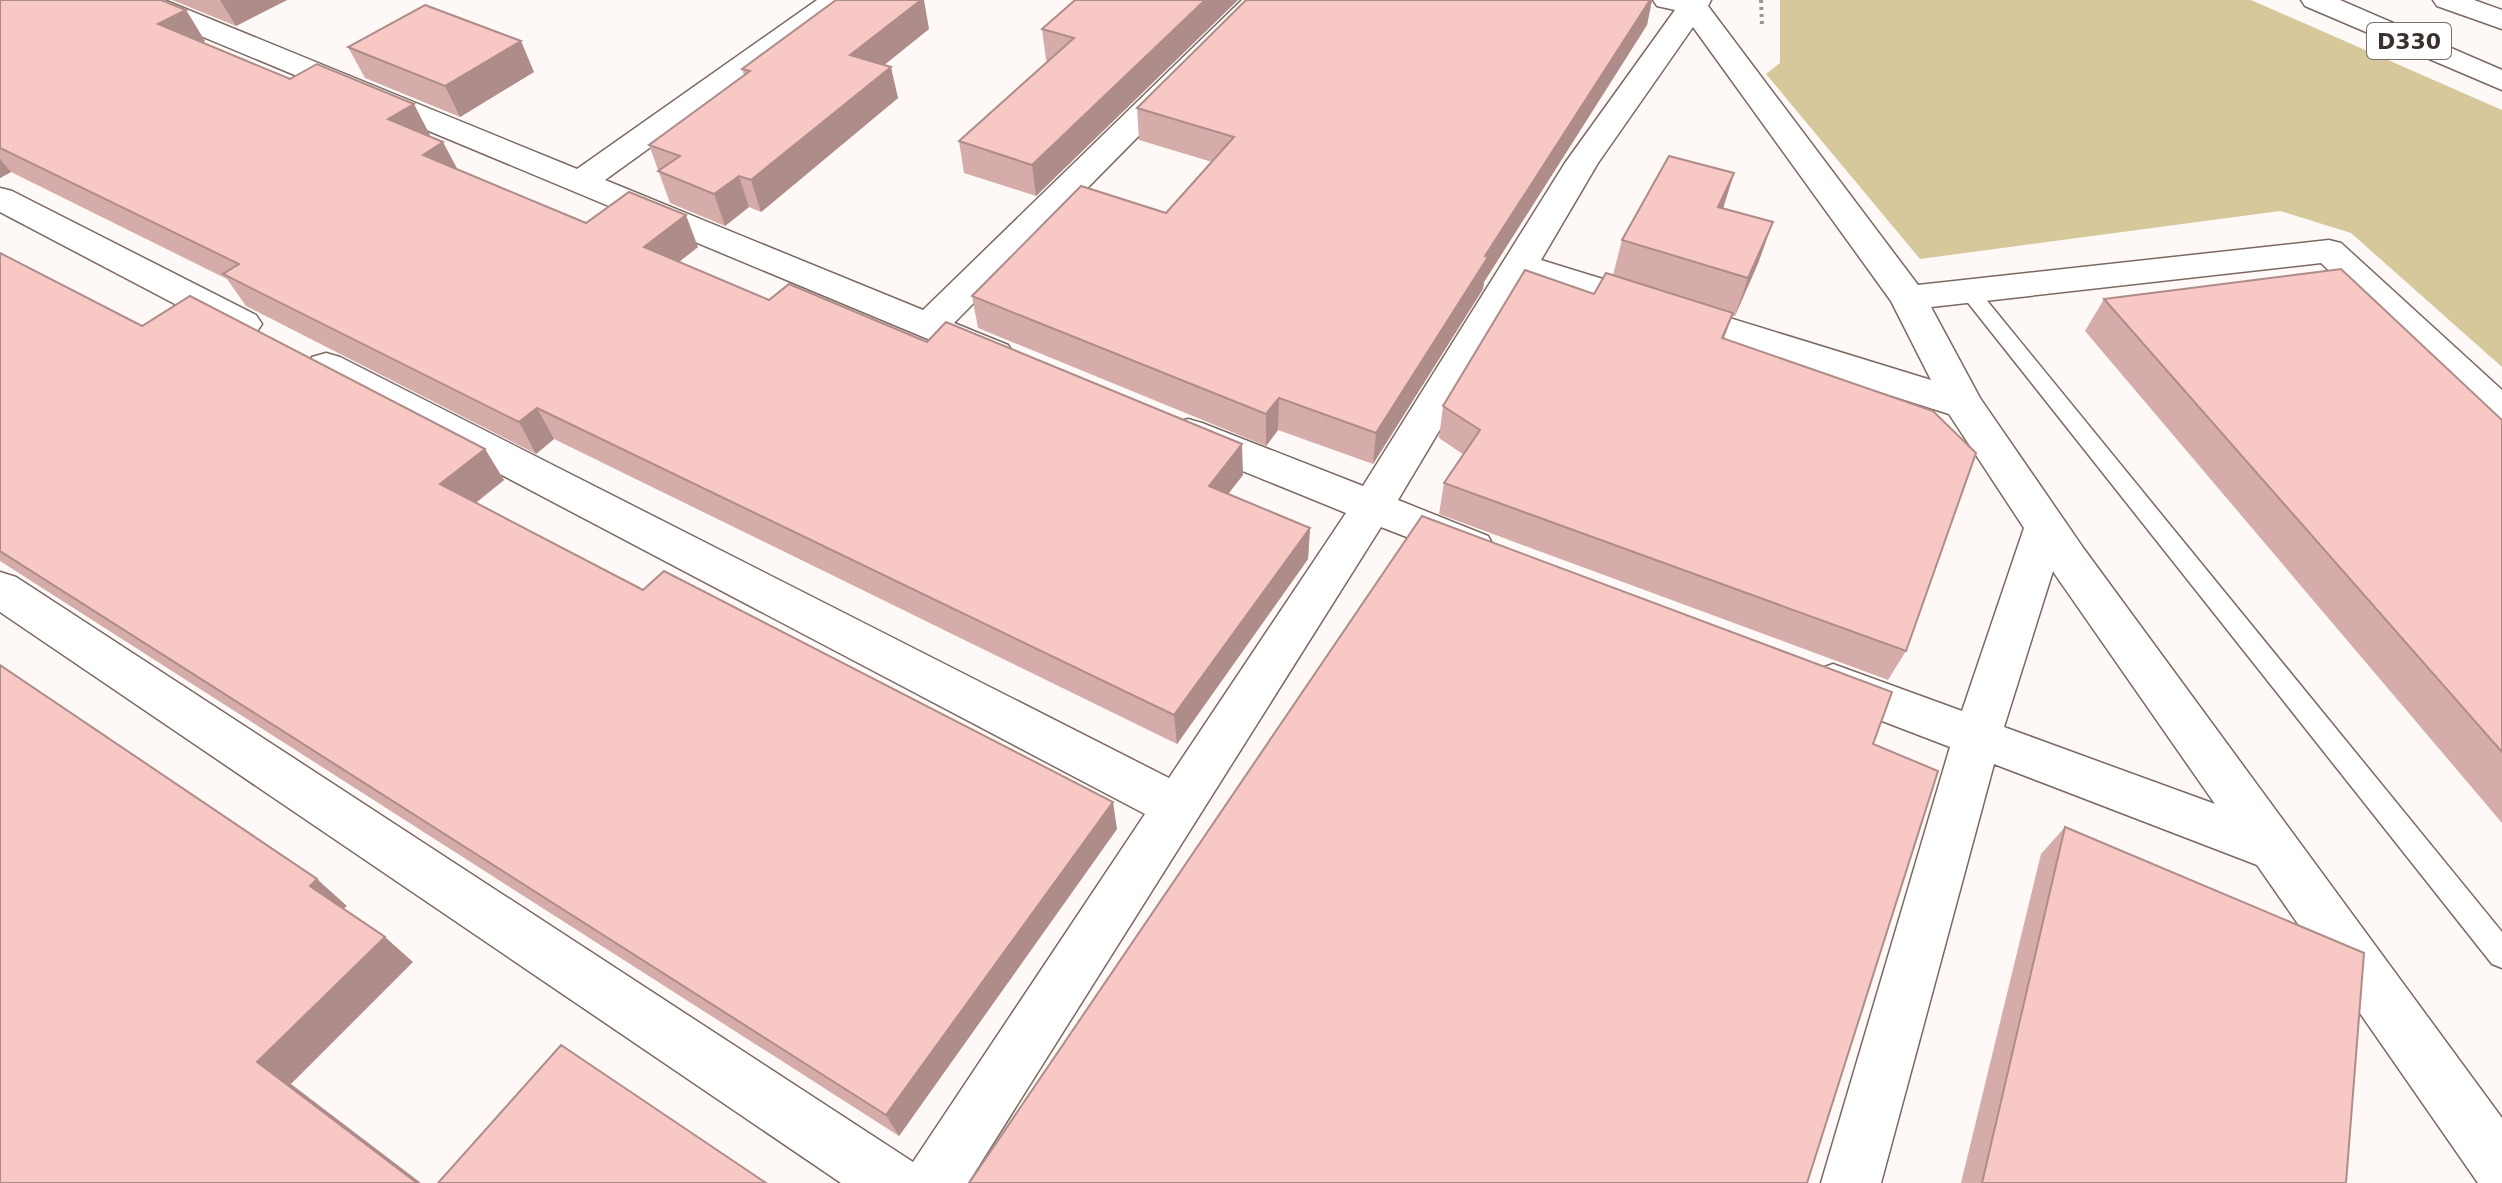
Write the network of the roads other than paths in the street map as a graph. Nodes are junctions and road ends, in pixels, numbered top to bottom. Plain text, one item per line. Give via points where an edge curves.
1 (139, 0) edge
2 (836, 0) edge
3 (1259, 0) edge
4 (2315, 0) edge
5 (2355, 0) edge
6 (2447, 0) edge
7 (1686, 2) edge
8 (2502, 20) edge
9 (2502, 58) edge
10 (2502, 81) edge
11 (580, 182) junction
12 (0, 198) edge
13 (1520, 265) junction
14 (1968, 290) junction
15 (1908, 298) junction
16 (929, 326) junction
17 (1032, 369) edge
18 (1963, 404) junction
19 (2502, 412) edge
20 (1165, 424) edge
21 (1371, 509) junction
22 (2046, 526) junction
23 (1519, 565) edge
24 (0, 589) edge
25 (1800, 670) edge
26 (1977, 737) junction
27 (1177, 806) junction
28 (2275, 849) junction
29 (2502, 954) edge
30 (2502, 1167) edge
31 (893, 1183) edge
32 (934, 1183) edge
33 (1851, 1183) edge

1 - 11 main road
2 - 11 main road
3 - 16 main road
4 - 10 main road, D330
5 - 9 main road
6 - 8 main road, D330
7 - 13 main road
7 - 15 main road
11 - 16 main road
12 - 27 main road
13 - 18 main road
13 - 21 main road
14 - 15 main road
14 - 19 main road via 2329,251
14 - 29 lane
15 - 18 main road
16 - 17 main road
18 - 22 main road
20 - 21 main road
21 - 23 main road
21 - 27 main road
22 - 26 main road
22 - 28 main road
24 - 31 main road
25 - 26 main road
26 - 28 main road
26 - 33 main road
27 - 32 main road
28 - 30 main road

